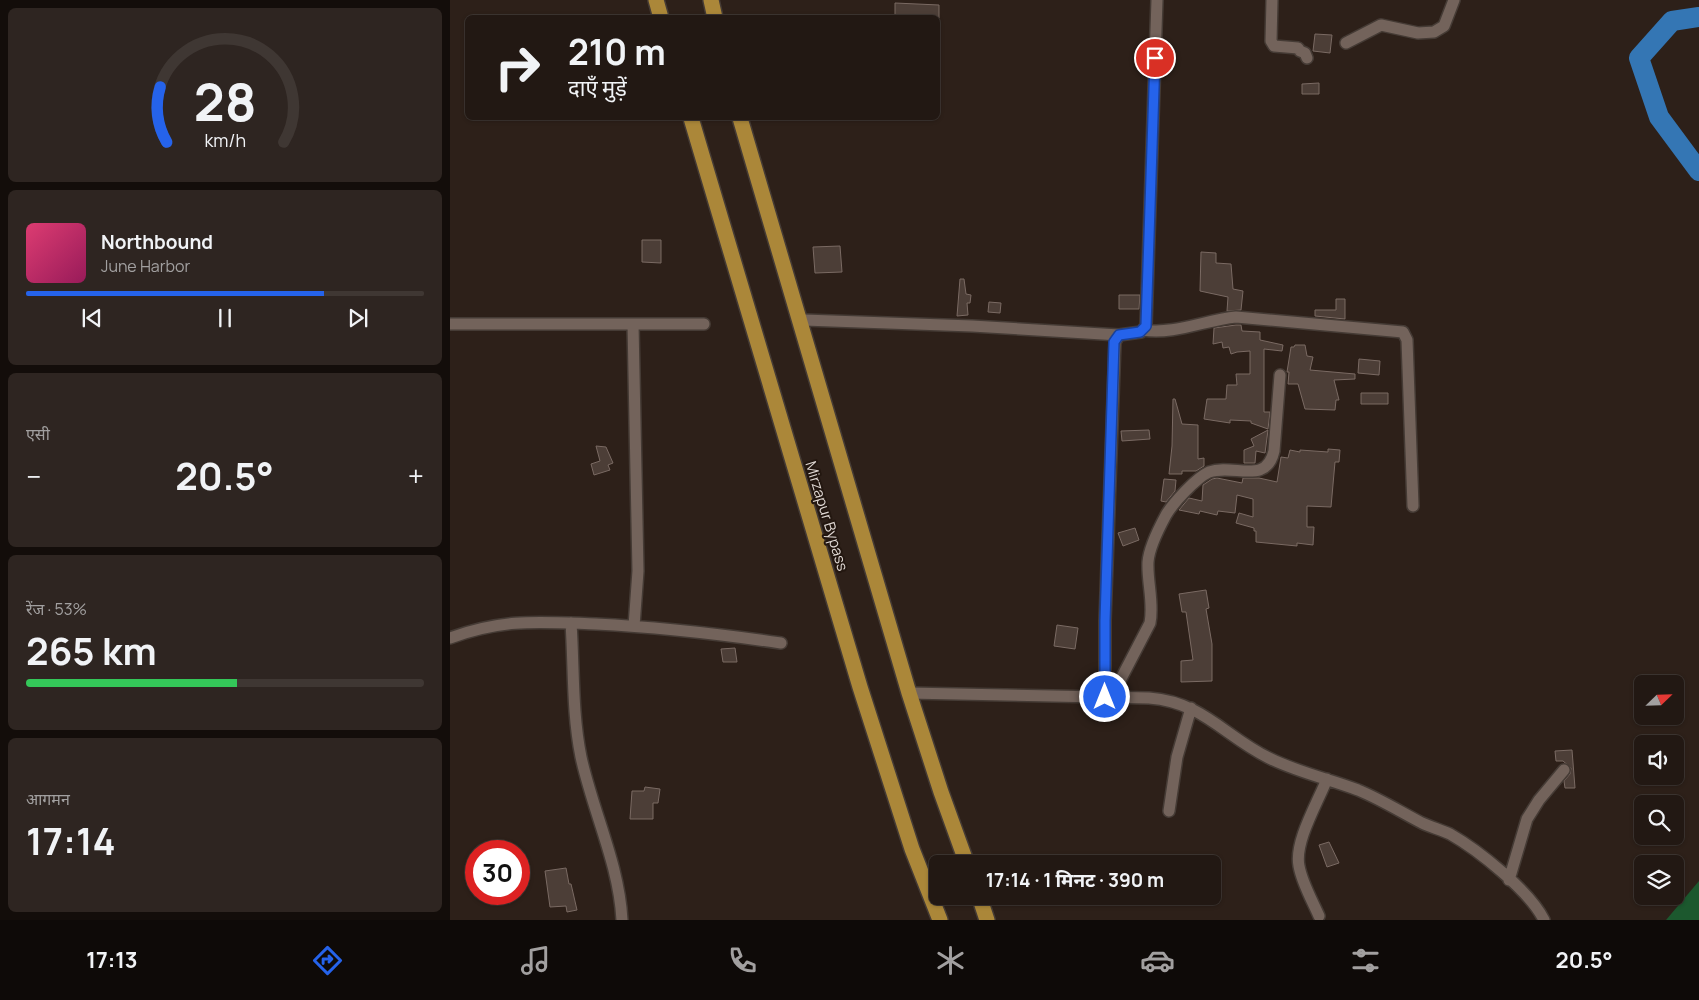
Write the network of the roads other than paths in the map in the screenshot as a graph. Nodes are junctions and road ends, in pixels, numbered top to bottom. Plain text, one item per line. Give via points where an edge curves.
1 (656, 0) edge
2 (711, 0) edge
3 (1157, 0) edge
4 (1272, 0) edge
5 (1454, 0) edge
6 (660, 15) edge
7 (714, 15) edge
8 (1346, 43) dead end
9 (1307, 58) dead end
10 (692, 120) edge
11 (741, 120) edge
12 (804, 320) dead end
13 (450, 324) edge
14 (633, 324) junction
15 (704, 324) dead end
16 (1143, 330) junction
17 (1119, 335) junction
18 (1280, 376) dead end
19 (1413, 506) dead end
20 (571, 623) junction
21 (634, 626) junction
22 (450, 638) edge
23 (781, 642) dead end
24 (909, 694) junction
25 (1108, 698) junction
26 (1191, 708) junction
27 (1564, 770) dead end
28 (1327, 779) junction
29 (1169, 811) dead end
30 (964, 855) edge
31 (1509, 880) junction
32 (982, 905) edge
33 (1319, 916) dead end
34 (622, 920) edge
35 (940, 920) edge
36 (987, 920) edge
37 (1544, 920) edge

1 - 6 highway
2 - 7 highway
3 - 16 street via 1146,326
4 - 9 street via 1270,41 1277,46 1298,48
5 - 8 street via 1444,26 1434,32 1418,33 1381,26
10 - 35 highway, Mirzapur Bypass via 860,686 912,849
11 - 24 highway
12 - 17 street
13 - 14 street
14 - 15 street
14 - 21 street via 638,571
16 - 17 street
16 - 19 street via 1166,331 1236,317 1403,332 1407,340
17 - 25 street via 1114,342 1105,621
18 - 25 street via 1272,461 1260,471 1207,473 1176,502 1161,524 1148,561 1150,623
20 - 21 street
20 - 22 street via 512,622 490,625
20 - 34 street via 579,745 619,888
21 - 23 street
24 - 25 street
24 - 30 highway
25 - 26 street via 1166,699
26 - 28 street via 1269,758
26 - 29 street via 1177,757
27 - 31 street via 1527,819
28 - 31 street via 1360,791 1450,834 1493,864
28 - 33 street via 1298,857
31 - 37 street via 1535,904
32 - 36 highway

